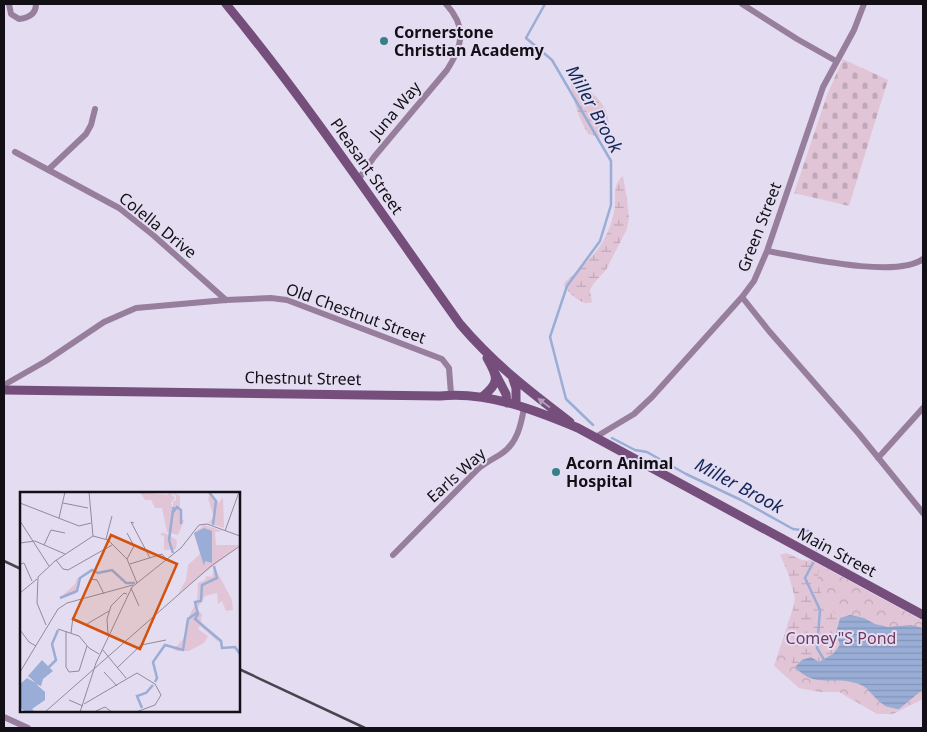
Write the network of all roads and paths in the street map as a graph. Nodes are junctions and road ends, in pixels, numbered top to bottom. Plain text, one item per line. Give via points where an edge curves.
1 (36, 4) edge
2 (226, 4) edge
3 (446, 4) edge
4 (742, 4) edge
5 (864, 4) edge
6 (7, 5) edge
7 (836, 61) junction
8 (95, 109) dead end
9 (15, 152) dead end
10 (48, 170) junction
11 (358, 180) junction
12 (767, 251) junction
13 (923, 259) edge
14 (742, 297) junction
15 (226, 300) junction
16 (480, 348) junction
17 (494, 370) junction
18 (511, 376) junction
19 (4, 386) edge
20 (4, 390) edge
21 (451, 394) junction
22 (482, 397) junction
23 (516, 405) junction
24 (923, 408) edge
25 (578, 428) junction
26 (594, 438) junction
27 (878, 458) junction
28 (923, 513) edge
29 (392, 555) dead end
30 (923, 615) edge
31 (4, 717) edge
32 (28, 728) edge

1 - 6 street via 28,18 19,19 11,14
2 - 11 main road, Pleasant Street
3 - 11 street, Juna Way via 454,13 461,35 456,56
4 - 7 street
5 - 7 street, Green Street
7 - 12 street, Green Street via 823,87
8 - 10 street via 86,134
9 - 10 street, Colella Drive
10 - 15 street, Colella Drive via 119,208
11 - 16 main road, Pleasant Street
12 - 13 street via 874,267 901,267
12 - 14 street, Green Street via 754,281
14 - 26 street, Green Street via 652,397 634,414
14 - 27 street
15 - 19 street, Old Chestnut Street via 136,308 104,322
15 - 21 street, Old Chestnut Street via 287,300 442,359 449,368
16 - 17 main road, Pleasant Street
16 - 18 main road, Pleasant Street
17 - 22 main road via 494,387
17 - 23 main road, Pleasant Street
18 - 23 main road via 516,388
25 -> 18 main road, Pleasant Street
20 - 21 main road, Chestnut Street
21 - 22 main road, Chestnut Street
22 - 23 main road, Chestnut Street
23 - 25 main road, Chestnut Street
23 - 29 street, Earls Way via 521,424 510,445 482,466
24 - 27 street
25 - 26 main road, Chestnut Street
26 - 30 main road, Main Street
27 - 28 street
31 - 32 street

